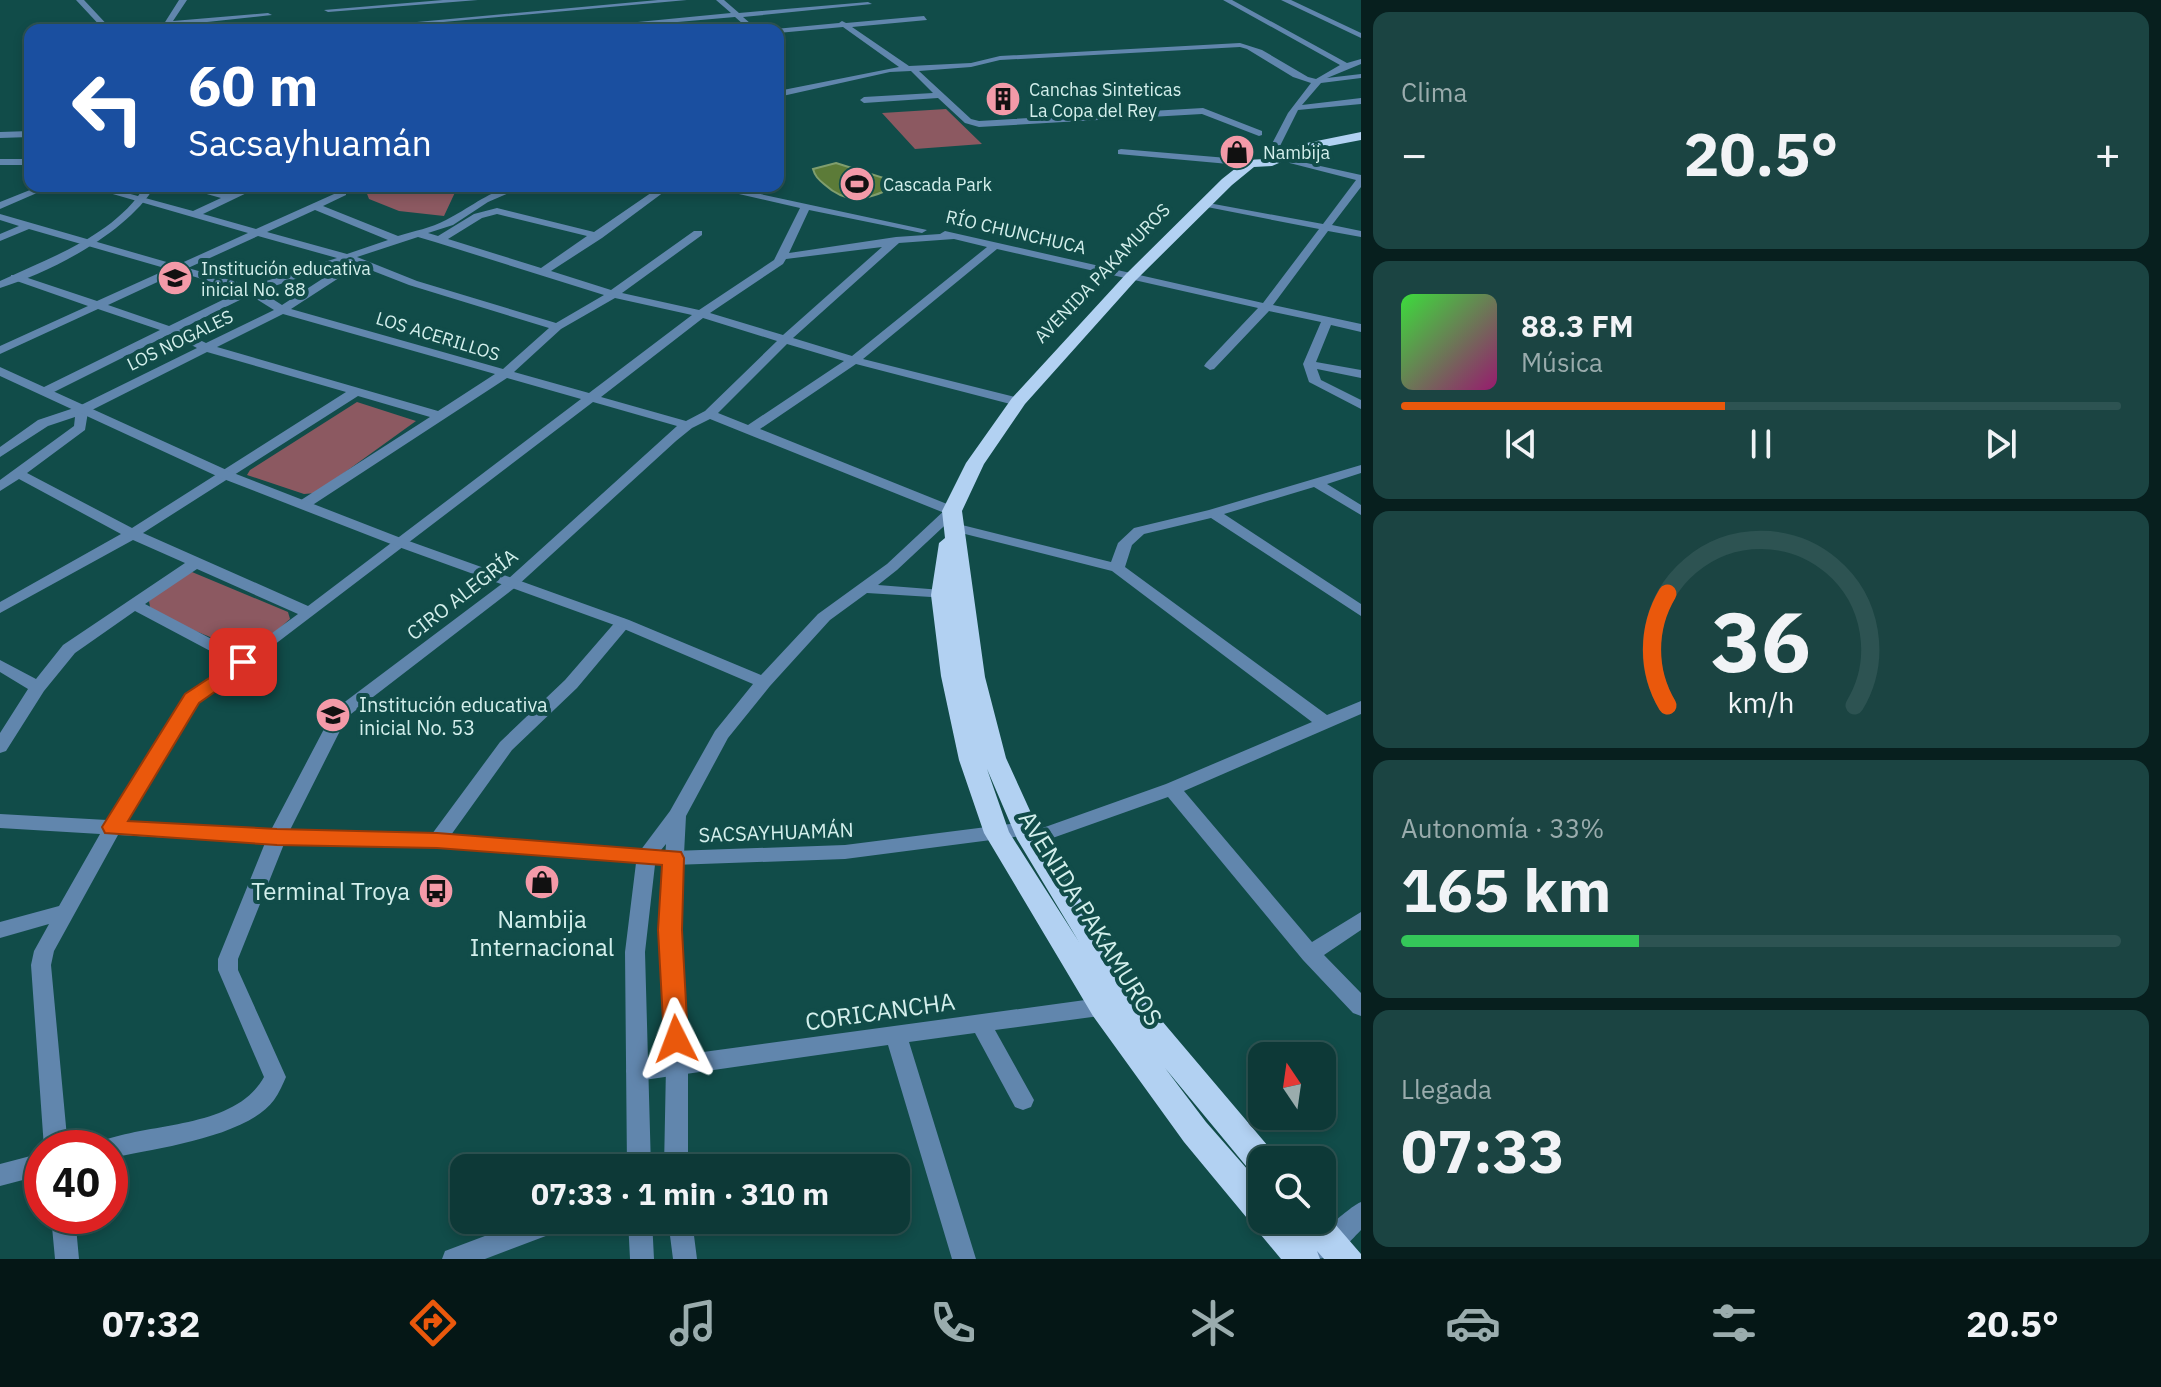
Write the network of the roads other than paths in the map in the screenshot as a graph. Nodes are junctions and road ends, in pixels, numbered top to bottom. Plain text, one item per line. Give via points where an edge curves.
1 (80, 0) edge
2 (183, 0) edge
3 (475, 0) edge
4 (576, 0) edge
5 (683, 0) edge
6 (720, 0) edge
7 (809, 0) edge
8 (1227, 0) edge
9 (1285, 0) edge
10 (649, 1) edge
11 (401, 3) edge
12 (868, 4) dead end
13 (819, 7) junction
14 (584, 9) junction
15 (328, 10) dead end
16 (268, 15) dead end
17 (738, 15) junction
18 (924, 18) dead end
19 (489, 20) junction
20 (685, 20) junction
21 (102, 24) edge
22 (168, 24) edge
23 (192, 24) edge
24 (411, 24) edge
25 (438, 24) edge
26 (597, 24) edge
27 (643, 24) edge
28 (690, 24) edge
29 (748, 24) edge
30 (846, 25) junction
31 (784, 30) edge
32 (1361, 36) edge
33 (1361, 61) edge
34 (1344, 64) junction
35 (909, 68) junction
36 (1361, 76) edge
37 (1313, 81) junction
38 (784, 93) edge
39 (940, 95) junction
40 (864, 100) dead end
41 (1361, 101) edge
42 (1296, 108) junction
43 (1259, 133) dead end
44 (24, 134) edge
45 (0, 135) edge
46 (1361, 136) edge
47 (1121, 152) dead end
48 (1265, 161) junction
49 (0, 162) edge
50 (24, 162) edge
51 (1361, 179) edge
52 (34, 192) edge
53 (114, 192) edge
54 (148, 192) edge
55 (207, 192) edge
56 (244, 192) edge
57 (505, 192) edge
58 (658, 192) edge
59 (736, 192) edge
60 (343, 193) dead end
61 (231, 198) junction
62 (145, 200) junction
63 (1345, 203) junction
64 (1207, 204) junction
65 (0, 206) edge
66 (315, 206) junction
67 (1361, 206) edge
68 (805, 207) junction
69 (195, 214) junction
70 (0, 217) edge
71 (29, 225) junction
72 (1323, 228) junction
73 (258, 233) junction
74 (698, 233) dead end
75 (420, 234) junction
76 (1361, 234) edge
77 (598, 236) junction
78 (955, 236) junction
79 (0, 238) edge
80 (398, 240) junction
81 (439, 240) junction
82 (87, 242) junction
83 (894, 242) junction
84 (995, 245) junction
85 (347, 257) junction
86 (780, 257) junction
87 (179, 269) junction
88 (544, 271) junction
89 (15, 277) junction
90 (1131, 277) junction
91 (0, 285) edge
92 (251, 290) junction
93 (613, 294) junction
94 (98, 305) junction
95 (1266, 307) junction
96 (282, 310) junction
97 (701, 314) junction
98 (1328, 319) junction
99 (557, 327) junction
100 (1361, 328) edge
101 (170, 330) junction
102 (786, 338) junction
103 (207, 348) junction
104 (0, 350) edge
105 (854, 360) junction
106 (1309, 364) junction
107 (1210, 366) dead end
108 (0, 371) edge
109 (1361, 374) edge
110 (503, 375) junction
111 (46, 391) junction
112 (357, 391) junction
113 (594, 397) junction
114 (1018, 402) junction
115 (1361, 405) edge
116 (82, 410) junction
117 (710, 414) junction
118 (437, 415) junction
119 (687, 425) junction
120 (751, 429) junction
121 (0, 453) edge
122 (1361, 469) edge
123 (17, 473) junction
124 (226, 475) junction
125 (1315, 482) junction
126 (0, 487) edge
127 (306, 503) junction
128 (1361, 511) edge
129 (1213, 513) junction
130 (953, 519) junction
131 (132, 534) junction
132 (401, 543) junction
133 (194, 564) junction
134 (1117, 568) junction
135 (512, 583) junction
136 (865, 588) junction
137 (952, 596) junction
138 (137, 606) junction
139 (0, 608) edge
140 (1361, 611) edge
141 (309, 613) junction
142 (623, 623) junction
143 (243, 662) junction
144 (0, 665) edge
145 (764, 682) junction
146 (38, 687) junction
147 (1361, 707) edge
148 (1324, 722) junction
149 (0, 747) edge
150 (1172, 789) junction
151 (677, 815) junction
152 (0, 821) edge
153 (113, 827) junction
154 (997, 833) junction
155 (1028, 834) junction
156 (277, 837) junction
157 (437, 841) junction
158 (647, 855) junction
159 (673, 858) junction
160 (67, 911) junction
161 (1361, 920) edge
162 (0, 930) edge
163 (1310, 954) junction
164 (1130, 1003) junction
165 (1103, 1007) junction
166 (1361, 1007) edge
167 (980, 1023) junction
168 (896, 1035) junction
169 (677, 1066) junction
170 (637, 1071) junction
171 (1023, 1100) dead end
172 (55, 1130) edge
173 (128, 1144) edge
174 (1249, 1146) edge
175 (639, 1154) edge
176 (676, 1154) edge
177 (24, 1169) edge
178 (0, 1175) edge
179 (1248, 1194) edge
180 (1361, 1213) edge
181 (65, 1234) edge
182 (521, 1234) edge
183 (641, 1234) edge
184 (682, 1234) edge
185 (1295, 1234) edge
186 (1320, 1248) edge
187 (67, 1259) edge
188 (454, 1259) edge
189 (642, 1259) edge
190 (685, 1259) edge
191 (964, 1259) edge

1 - 21 street
2 - 22 street
3 - 11 street
3 - 19 street
4 - 14 street
5 - 10 street
6 - 17 street
7 - 13 street
8 - 34 street
9 - 32 street
10 - 14 street
11 - 15 street
11 - 24 street
12 - 13 street
13 - 17 street
13 - 30 street
14 - 19 street
14 - 26 street
16 - 23 street
17 - 20 street
17 - 29 street
18 - 30 street
19 - 25 street
20 - 27 street
20 - 28 street
30 - 31 street
30 - 35 street
33 - 34 street
34 - 37 street
35 - 37 street via 1000,58 1245,46
35 - 38 street
35 - 39 street
36 - 37 street
37 - 42 street
39 - 40 street
39 - 43 street via 968,121 979,124 1203,111
41 - 42 street
42 - 48 street
44 - 45 street
46 - 48 highway
47 - 48 street
48 - 51 street
48 - 64 highway, AVENIDA PAKAMUROS via 1227,182
49 - 50 street
51 - 63 street
52 - 65 street
53 - 62 street
54 - 62 street
55 - 61 street
56 - 61 street
57 - 75 street, LOS NOGALES
58 - 77 street
59 - 68 street, RÍO CHUNCHUCA
60 - 66 street
61 - 69 street
62 - 69 street
62 - 82 street
63 - 67 street
63 - 72 street
64 - 72 street
64 - 90 highway, AVENIDA PAKAMUROS
66 - 73 street
66 - 80 street
68 - 78 street, RÍO CHUNCHUCA
68 - 86 street
69 - 73 street
70 - 71 street, LOS ACERILLOS
71 - 79 street
71 - 82 street, LOS ACERILLOS
72 - 76 street
72 - 95 street
73 - 85 street
73 - 87 street
74 - 93 street
75 - 80 street, LOS NOGALES
75 - 81 street
77 - 81 street via 497,211 484,213
77 - 88 street
78 - 83 street
78 - 84 street, RÍO CHUNCHUCA
80 - 85 street, LOS NOGALES
81 - 88 street
82 - 87 street, LOS ACERILLOS
82 - 89 street
83 - 86 street
83 - 102 street, CIRO ALEGRÍA
84 - 90 street, RÍO CHUNCHUCA
84 - 105 street
85 - 92 street
85 - 96 street, LOS NOGALES via 341,272
85 - 99 street
86 - 97 street
87 - 92 street, LOS ACERILLOS
87 - 94 street
88 - 93 street
89 - 91 street
89 - 94 street
90 - 95 street, RÍO CHUNCHUCA
90 - 114 highway, AVENIDA PAKAMUROS
92 - 96 street, LOS ACERILLOS
92 - 101 street
93 - 97 street
93 - 99 street
94 - 101 street
94 - 104 street
95 - 98 street, RÍO CHUNCHUCA
95 - 107 street
96 - 103 street, LOS NOGALES
96 - 110 street, LOS ACERILLOS
97 - 102 street
97 - 113 street
98 - 100 street, RÍO CHUNCHUCA
98 - 106 street
99 - 110 street
101 - 103 street
101 - 111 street
102 - 105 street
102 - 117 street, CIRO ALEGRÍA
103 - 112 street
103 - 116 street, LOS NOGALES
105 - 114 street
105 - 120 street
106 - 109 street
106 - 115 street via 1321,387
108 - 111 street
110 - 113 street, LOS ACERILLOS
110 - 118 street
111 - 116 street
112 - 118 street
112 - 124 street
113 - 119 street, LOS ACERILLOS
113 - 132 street
114 - 130 highway, AVENIDA PAKAMUROS via 975,463
116 - 121 street via 43,423
116 - 123 street, LOS NOGALES via 80,427
116 - 124 street
117 - 119 street, CIRO ALEGRÍA
117 - 120 street
118 - 127 street
119 - 135 street, CIRO ALEGRÍA
120 - 130 street
122 - 125 street
123 - 126 street, LOS NOGALES
123 - 131 street
124 - 127 street
124 - 131 street
125 - 128 street
125 - 129 street
127 - 132 street
129 - 134 street via 1139,531 1125,543
129 - 140 street
130 - 134 street
130 - 136 street
130 - 137 highway, AVENIDA PAKAMUROS via 946,552
131 - 133 street
131 - 139 street
132 - 135 street
132 - 141 street
133 - 138 street
133 - 141 street
134 - 148 street
135 - 142 street
135 - 156 street, CIRO ALEGRÍA via 340,714
136 - 137 street
136 - 145 street via 824,617
137 - 154 highway, AVENIDA PAKAMUROS via 952,676 971,760
137 - 155 highway, AVENIDA PAKAMUROS via 994,758
138 - 143 street
138 - 146 street via 69,649
141 - 143 street
142 - 145 street
142 - 157 street via 571,684 506,746
143 - 153 street via 192,699
144 - 146 street
145 - 151 street via 721,735
146 - 149 street
147 - 148 street, SACSAYHUAMÁN
148 - 150 street, SACSAYHUAMÁN
150 - 155 street, SACSAYHUAMÁN
150 - 163 street
151 - 158 street
151 - 159 street
152 - 153 street, SACSAYHUAMÁN
153 - 156 street, SACSAYHUAMÁN
153 - 160 street
154 - 155 street, SACSAYHUAMÁN
154 - 159 street, SACSAYHUAMÁN via 845,852
154 - 165 highway, AVENIDA PAKAMUROS
155 - 164 highway, AVENIDA PAKAMUROS
156 - 157 street, SACSAYHUAMÁN
156 - 173 street, CIRO ALEGRÍA via 228,959 228,970 275,1077 271,1091 249,1111 228,1120
157 - 158 street, SACSAYHUAMÁN
158 - 159 street, SACSAYHUAMÁN
158 - 170 street via 635,952
159 - 169 street via 670,930
160 - 162 street
160 - 172 street via 41,965
161 - 163 street
163 - 166 street
164 - 165 street, CORICANCHA
164 - 174 highway, AVENIDA PAKAMUROS
165 - 167 street, CORICANCHA
165 - 179 highway, AVENIDA PAKAMUROS
167 - 168 street, CORICANCHA
167 - 171 street
168 - 169 street, CORICANCHA
168 - 191 street
169 - 170 street, CORICANCHA
169 - 176 street
170 - 175 street
177 - 178 street
180 - 186 street
181 - 187 street
182 - 188 street
183 - 189 street
184 - 190 street
185 - 186 highway

